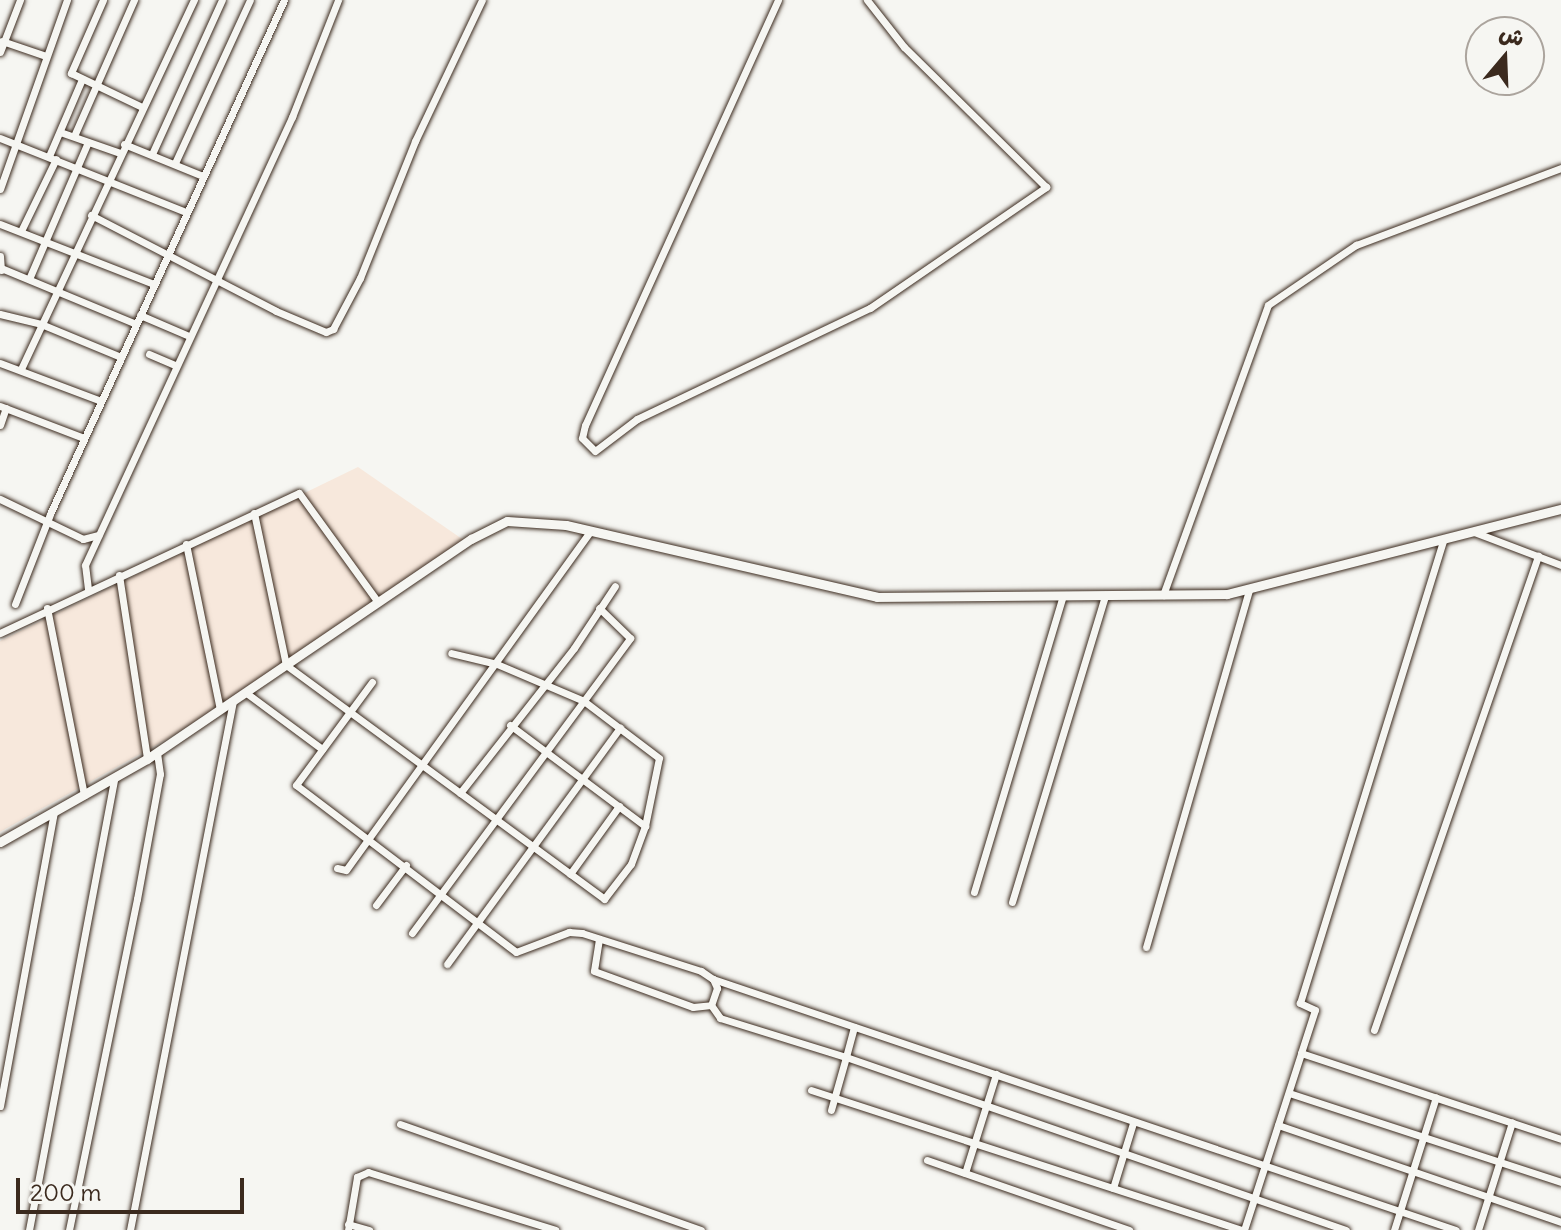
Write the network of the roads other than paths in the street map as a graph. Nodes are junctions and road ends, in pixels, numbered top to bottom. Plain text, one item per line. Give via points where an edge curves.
1 (20, 0) edge
2 (67, 0) edge
3 (103, 0) edge
4 (134, 0) edge
5 (194, 0) edge
6 (222, 0) edge
7 (250, 0) edge
8 (284, 0) edge
9 (338, 0) edge
10 (482, 0) edge
11 (778, 0) edge
12 (867, 0) edge
13 (2, 41) edge
14 (0, 52) edge
15 (46, 56) junction
16 (82, 79) junction
17 (97, 85) junction
18 (142, 107) junction
19 (60, 132) junction
20 (74, 136) junction
21 (0, 138) edge
22 (88, 142) junction
23 (15, 143) junction
24 (124, 144) junction
25 (120, 153) junction
26 (152, 154) junction
27 (52, 158) junction
28 (175, 163) junction
29 (75, 168) junction
30 (1561, 168) edge
31 (203, 176) junction
32 (106, 181) junction
33 (0, 189) edge
34 (186, 212) junction
35 (91, 215) junction
36 (0, 224) edge
37 (21, 231) junction
38 (44, 241) junction
39 (168, 252) junction
40 (75, 253) junction
41 (0, 256) edge
42 (1, 270) edge
43 (29, 279) junction
44 (213, 281) junction
45 (154, 284) junction
46 (58, 291) junction
47 (0, 314) edge
48 (140, 315) junction
49 (41, 324) junction
50 (136, 324) junction
51 (189, 336) junction
52 (149, 354) dead end
53 (121, 357) junction
54 (0, 363) edge
55 (175, 365) junction
56 (21, 369) junction
57 (101, 401) junction
58 (3, 407) edge
59 (0, 425) edge
60 (84, 438) junction
61 (0, 499) edge
62 (1561, 509) edge
63 (254, 513) junction
64 (47, 521) junction
65 (591, 530) junction
66 (1474, 532) junction
67 (98, 535) junction
68 (1444, 539) junction
69 (186, 544) junction
70 (1538, 556) junction
71 (1561, 565) edge
72 (119, 575) junction
73 (615, 586) dead end
74 (88, 589) junction
75 (1249, 590) junction
76 (1105, 595) junction
77 (1163, 595) junction
78 (1063, 596) junction
79 (378, 602) junction
80 (15, 604) dead end
81 (47, 608) junction
82 (599, 608) junction
83 (0, 633) edge
84 (451, 653) dead end
85 (497, 664) junction
86 (286, 665) junction
87 (372, 682) dead end
88 (545, 683) junction
89 (245, 692) junction
90 (233, 701) junction
91 (584, 701) junction
92 (220, 710) junction
93 (350, 712) junction
94 (510, 725) junction
95 (620, 728) junction
96 (322, 749) junction
97 (546, 752) junction
98 (157, 753) junction
99 (147, 759) junction
100 (423, 765) junction
101 (114, 779) junction
102 (582, 779) junction
103 (460, 793) junction
104 (84, 795) junction
105 (619, 806) junction
106 (54, 813) junction
107 (496, 819) junction
108 (645, 826) junction
109 (369, 838) junction
110 (0, 842) edge
111 (533, 846) junction
112 (406, 865) junction
113 (337, 868) dead end
114 (570, 874) junction
115 (974, 892) dead end
116 (441, 894) junction
117 (1012, 902) dead end
118 (376, 905) dead end
119 (478, 921) junction
120 (412, 933) dead end
121 (599, 939) junction
122 (1146, 947) dead end
123 (447, 964) dead end
124 (713, 979) junction
125 (711, 1005) junction
126 (854, 1027) junction
127 (1374, 1030) dead end
128 (1301, 1053) junction
129 (846, 1057) junction
130 (996, 1074) junction
131 (811, 1090) dead end
132 (1289, 1093) junction
133 (1436, 1097) junction
134 (835, 1098) junction
135 (987, 1104) junction
136 (0, 1106) edge
137 (831, 1110) dead end
138 (1512, 1122) junction
139 (1133, 1123) junction
140 (400, 1124) dead end
141 (1278, 1125) junction
142 (1422, 1138) junction
143 (1561, 1139) edge
144 (974, 1143) junction
145 (1124, 1150) junction
146 (927, 1160) dead end
147 (1500, 1162) junction
148 (1263, 1169) junction
149 (1411, 1172) junction
150 (965, 1173) junction
151 (1561, 1182) edge
152 (1113, 1188) junction
153 (1255, 1195) junction
154 (1488, 1197) junction
155 (1400, 1211) junction
156 (1560, 1222) edge
157 (348, 1227) edge
158 (29, 1230) edge
159 (69, 1230) edge
160 (130, 1230) edge
161 (369, 1230) edge
162 (555, 1230) edge
163 (701, 1230) edge
164 (1129, 1230) edge
165 (1243, 1230) edge
166 (1346, 1230) edge
167 (1394, 1230) edge
168 (1456, 1230) edge
169 (1478, 1230) edge

1 - 13 street
2 - 15 street
3 - 16 street via 71,73
4 - 17 street
5 - 18 street
6 - 26 street
7 - 28 street
8 - 31 street
9 - 44 street via 292,117
10 - 44 street via 333,329 326,332
11 - 12 street via 585,425 582,438 595,451 637,419 870,308 1046,187 904,47
13 - 14 street
13 - 15 street
15 - 23 street
16 - 17 street
16 - 19 street
17 - 18 street
17 - 20 street
18 - 24 street
19 - 20 street
19 - 27 street
20 - 22 street
21 - 23 street
22 - 25 street
22 - 29 street
23 - 27 street
23 - 33 street
24 - 25 street
24 - 26 street
25 - 32 street
26 - 28 street
27 - 29 street
27 - 37 street
28 - 31 street
29 - 32 street
29 - 38 street
30 - 77 street via 1356,245 1268,305
31 - 34 street
32 - 34 street
32 - 35 street
34 - 39 street
35 - 39 street
35 - 40 street
36 - 37 street
37 - 38 street
38 - 40 street
38 - 43 street
39 - 44 street
39 - 45 street
40 - 45 street
40 - 46 street
41 - 42 street
42 - 43 street
43 - 46 street
44 - 51 street
45 - 48 street
46 - 49 street
46 - 50 street
47 - 49 street
48 - 50 street
48 - 51 street
49 - 53 street
49 - 56 street
50 - 53 street
51 - 55 street
52 - 55 street
53 - 57 street
54 - 56 street
55 - 67 street
56 - 57 street
57 - 60 street
58 - 59 street
58 - 60 street
60 - 64 street
61 - 64 street
62 - 66 main road
63 - 69 street
63 - 79 street via 299,493
63 - 86 street
64 - 67 street via 83,539
64 - 80 street
65 - 78 main road via 877,597
65 - 79 main road via 507,521
65 - 85 street
66 - 68 main road
66 - 70 street
67 - 74 street via 85,565
68 - 75 main road
68 - 128 street via 1300,1003 1315,1010
69 - 72 street
69 - 92 street
70 - 71 street
70 - 127 street
72 - 74 street
72 - 99 street
73 - 82 street
74 - 81 street
75 - 77 main road
75 - 122 street
76 - 77 main road
76 - 78 main road
76 - 117 street
78 - 115 street
79 - 86 main road
81 - 83 street
81 - 104 street
82 - 88 street
82 - 91 street via 630,638
84 - 85 street
85 - 88 street
85 - 100 street
86 - 89 main road
86 - 93 street
87 - 93 street
88 - 91 street
88 - 94 street
89 - 90 main road
89 - 96 street
90 - 92 main road
90 - 160 street
91 - 95 street
91 - 97 street
92 - 98 main road
93 - 96 street
93 - 100 street
94 - 97 street
94 - 103 street
95 - 102 street
95 - 108 street via 659,758
96 - 109 street via 296,785
97 - 102 street
97 - 107 street
98 - 99 main road
98 - 159 street via 160,774 137,899
99 - 101 main road
100 - 103 street
100 - 109 street
101 - 104 main road
101 - 158 street
102 - 105 street
102 - 111 street
103 - 107 street
104 - 106 main road
105 - 108 street
105 - 114 street
106 - 110 main road
106 - 136 street
107 - 111 street
107 - 116 street
108 - 114 street via 631,864 604,899
109 - 112 street
109 - 113 street via 346,870
111 - 114 street
111 - 119 street
112 - 116 street
112 - 118 street
116 - 119 street
116 - 120 street
119 - 121 street via 516,952 569,932
119 - 123 street
121 - 124 street
121 - 125 street via 594,971 693,1007
124 - 125 street via 717,988
124 - 126 street
125 - 129 street via 720,1018
126 - 129 street
126 - 130 street
128 - 132 street
128 - 133 street
129 - 134 street
129 - 135 street
130 - 135 street
130 - 139 street
131 - 134 street
132 - 141 street
132 - 142 street
133 - 138 street
133 - 142 street
134 - 137 street
134 - 144 street
135 - 144 street
135 - 145 street
138 - 143 street
138 - 147 street
139 - 145 street
139 - 148 street
140 - 163 street
141 - 148 street
141 - 149 street
142 - 147 street
142 - 149 street
144 - 150 street
144 - 152 street
145 - 152 street
145 - 153 street
146 - 150 street
147 - 151 street
147 - 154 street
148 - 153 street
148 - 155 street
149 - 154 street
149 - 155 street
150 - 164 street
152 - 165 street
153 - 165 street
153 - 166 street
154 - 156 street
154 - 169 street
155 - 167 street
155 - 168 street
157 - 161 street
157 - 162 street via 357,1177 368,1172

